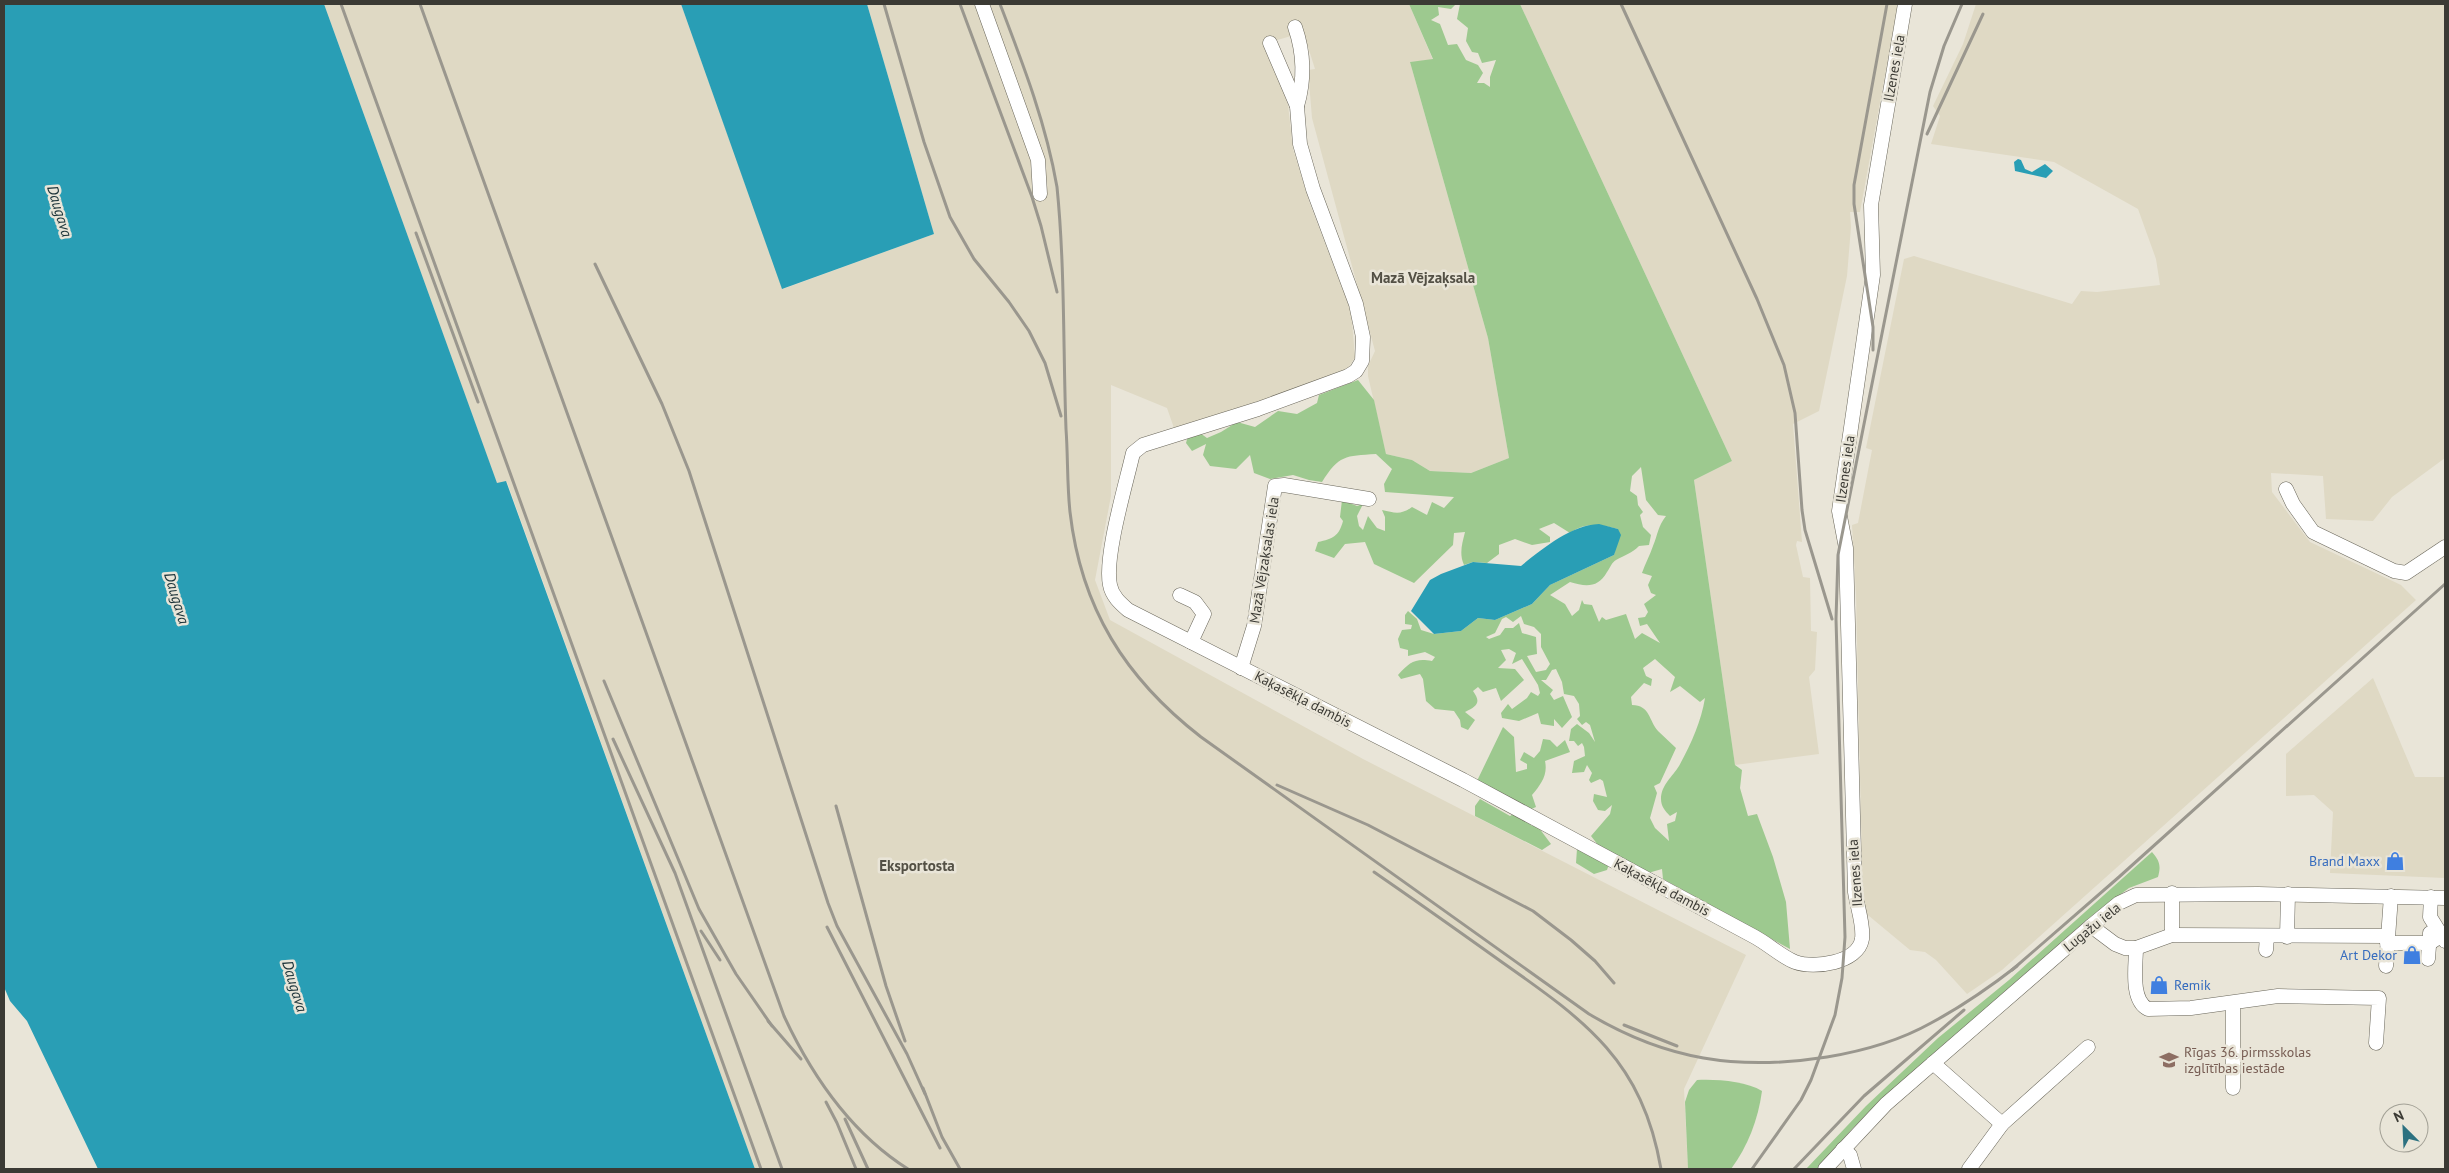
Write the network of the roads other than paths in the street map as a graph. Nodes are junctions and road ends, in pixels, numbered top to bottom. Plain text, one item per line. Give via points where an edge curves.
1 (982, 4) edge
2 (1905, 4) edge
3 (1295, 27) dead end
4 (1270, 43) dead end
5 (1297, 106) junction
6 (1040, 194) dead end
7 (2286, 489) dead end
8 (1369, 499) dead end
9 (2445, 547) edge
10 (1180, 595) dead end
11 (1191, 642) junction
12 (1241, 668) junction
13 (2172, 893) junction
14 (2288, 894) junction
15 (2391, 896) junction
16 (2431, 898) junction
17 (2445, 898) edge
18 (2430, 917) junction
19 (2091, 926) junction
20 (2172, 935) junction
21 (2267, 936) junction
22 (2287, 937) junction
23 (1862, 938) joint
24 (2444, 938) edge
25 (2387, 939) junction
26 (2430, 943) junction
27 (2136, 948) junction
28 (2266, 950) dead end
29 (2428, 959) dead end
30 (2386, 966) dead end
31 (2233, 1003) junction
32 (2376, 1043) dead end
33 (2088, 1047) dead end
34 (1933, 1063) junction
35 (2233, 1088) dead end
36 (2002, 1124) junction
37 (1843, 1149) junction
38 (1826, 1169) edge
39 (1854, 1169) edge
40 (1969, 1169) edge

1 - 6 street via 1038,160
2 - 23 street, Ilzenes iela via 1871,205 1873,275 1839,510 1846,548 1855,892
3 - 5 street via 1302,62 1302,87
4 - 5 street
5 - 11 street, Kaķasēkļa dambis via 1300,144 1313,189 1356,304 1363,337 1362,361 1348,376 1258,409 1143,445 1133,453 1110,562 1110,585 1116,598 1128,610
7 - 9 street via 2313,532 2394,571 2406,573
8 - 12 street, Mazā Vējzaķsalas iela via 1275,486 1254,626
10 - 11 street via 1195,602 1204,614
11 - 12 street, Kaķasēkļa dambis
12 - 23 street, Kaķasēkļa dambis via 1487,793 1756,937 1795,962 1817,964 1843,960 1857,952
13 - 14 street, Lugažu iela
13 - 19 street, Lugažu iela via 2136,895 2119,903
13 - 20 street
14 - 15 street, Lugažu iela
14 - 22 street
15 - 16 street, Lugažu iela
15 - 25 street
16 - 17 street, Lugažu iela
16 - 18 street
18 - 24 street
18 - 26 street
19 - 27 street via 2116,944
19 - 34 street, Lugažu iela
20 - 21 street
20 - 27 street
21 - 22 street
21 - 28 street
22 - 25 street
24 - 26 street
25 - 26 street
25 - 30 street
26 - 29 street
27 - 31 street via 2137,994 2142,1006 2148,1010
31 - 32 street via 2278,996 2379,998
31 - 35 street
33 - 36 street
34 - 36 street
34 - 37 street, Lugažu iela via 1886,1104
36 - 40 street
37 - 38 street, Lugažu iela
37 - 39 street via 1850,1155

